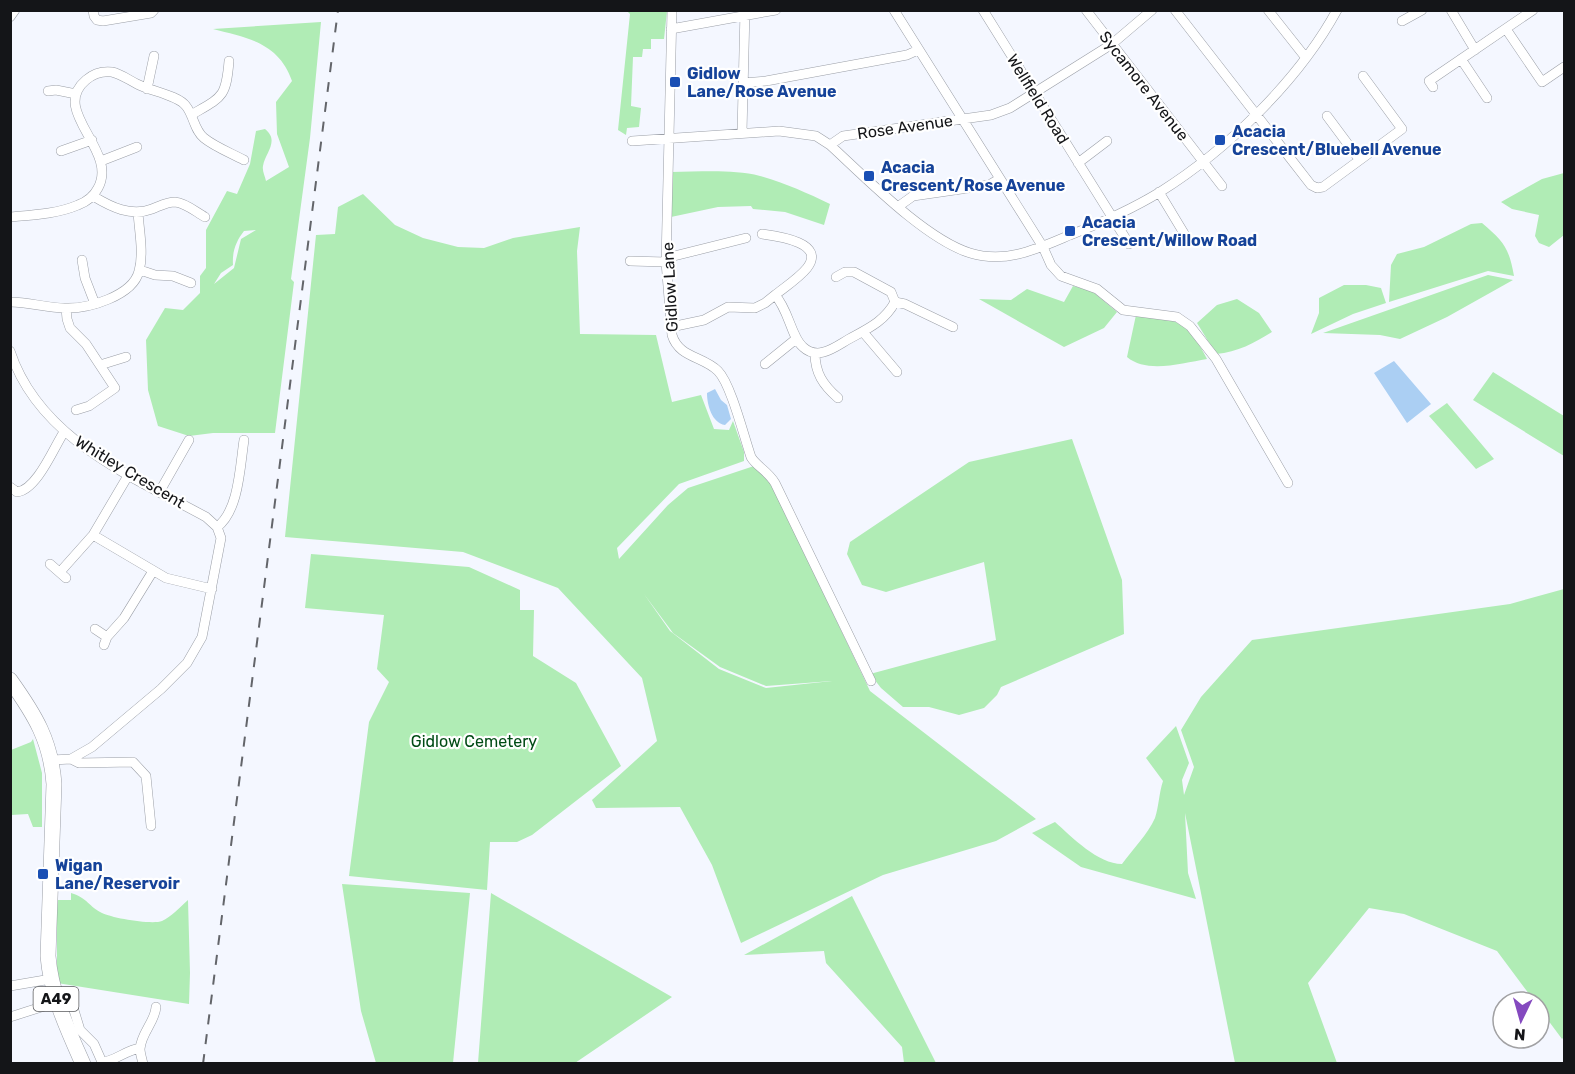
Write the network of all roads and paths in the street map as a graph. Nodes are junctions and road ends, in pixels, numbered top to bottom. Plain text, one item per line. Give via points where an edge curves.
1 (15, 10) edge
2 (93, 10) edge
3 (154, 10) edge
4 (672, 10) edge
5 (776, 10) edge
6 (894, 10) edge
7 (982, 10) edge
8 (1086, 10) edge
9 (1152, 10) edge
10 (1175, 10) edge
11 (1268, 10) edge
12 (1337, 10) edge
13 (1422, 10) edge
14 (1451, 10) edge
15 (1533, 10) edge
16 (745, 13) edge
17 (10, 17) edge
18 (1402, 21) dead end
19 (671, 29) junction
20 (1506, 29) junction
21 (1112, 44) junction
22 (918, 50) junction
23 (1475, 50) junction
24 (154, 56) dead end
25 (1306, 58) junction
26 (1461, 59) junction
27 (231, 67) dead end
28 (1564, 67) edge
29 (1363, 76) dead end
30 (743, 82) junction
31 (1433, 87) dead end
32 (147, 89) junction
33 (45, 91) dead end
34 (76, 94) junction
35 (1035, 94) junction
36 (1487, 98) dead end
37 (1256, 114) junction
38 (191, 115) junction
39 (1327, 116) dead end
40 (962, 119) junction
41 (742, 132) junction
42 (669, 139) junction
43 (92, 140) junction
44 (632, 141) dead end
45 (1107, 141) dead end
46 (830, 145) junction
47 (137, 147) dead end
48 (59, 152) dead end
49 (1359, 159) junction
50 (244, 160) dead end
51 (101, 161) junction
52 (1202, 161) junction
53 (1078, 163) junction
54 (999, 179) junction
55 (1222, 186) dead end
56 (1159, 192) junction
57 (93, 196) junction
58 (899, 206) junction
59 (201, 211) dead end
60 (138, 212) junction
61 (10, 217) edge
62 (1113, 218) junction
63 (762, 234) dead end
64 (1185, 235) dead end
65 (746, 238) dead end
66 (1129, 244) dead end
67 (1043, 247) junction
68 (80, 257) dead end
69 (630, 260) dead end
70 (666, 260) junction
71 (140, 270) junction
72 (836, 277) dead end
73 (192, 283) dead end
74 (774, 295) junction
75 (10, 302) edge
76 (895, 302) junction
77 (95, 304) junction
78 (66, 308) junction
79 (952, 323) dead end
80 (671, 327) junction
81 (863, 332) junction
82 (796, 339) junction
83 (815, 353) junction
84 (11, 355) edge
85 (126, 357) dead end
86 (765, 364) dead end
87 (100, 365) junction
88 (897, 372) dead end
89 (838, 398) dead end
90 (76, 410) dead end
91 (64, 432) junction
92 (244, 440) dead end
93 (184, 443) dead end
94 (129, 474) junction
95 (1288, 483) dead end
96 (10, 487) edge
97 (160, 491) junction
98 (217, 527) junction
99 (93, 535) junction
100 (50, 564) dead end
101 (153, 571) junction
102 (212, 589) junction
103 (95, 629) dead end
104 (10, 680) edge
105 (870, 681) dead end
106 (72, 759) junction
107 (52, 760) junction
108 (151, 826) dead end
109 (51, 979) junction
110 (10, 986) edge
111 (57, 1002) junction
112 (73, 1007) dead end
113 (156, 1007) dead end
114 (10, 1017) edge
115 (140, 1048) junction
116 (83, 1064) edge
117 (143, 1064) edge

1 - 17 street
2 - 3 street via 97,20 103,21
4 - 19 street, Gidlow Lane
5 - 16 street
6 - 22 street
7 - 35 street, Wellfield Road
8 - 21 street, Sycamore Avenue
9 - 21 street, Rose Avenue
10 - 37 street
11 - 25 street
12 - 25 street
13 - 18 street
14 - 23 street
15 - 20 street
16 - 19 street
16 - 30 street
19 - 42 street, Gidlow Lane
20 - 23 street
20 - 28 street via 1542,82
21 - 35 street, Rose Avenue
21 - 52 street, Sycamore Avenue
22 - 30 street via 766,81
22 - 40 street
23 - 26 street
24 - 32 street
25 - 37 street
26 - 31 street via 1429,81
26 - 36 street
27 - 38 street via 218,100
29 - 49 street via 1402,129
30 - 41 street
32 - 34 street via 107,72 89,77
32 - 38 street via 178,99
33 - 34 street
34 - 43 street via 76,112
35 - 40 street, Rose Avenue via 991,115
35 - 53 street, Wellfield Road
37 - 49 street via 1317,188
37 - 52 street
38 - 50 street via 202,137 235,151
39 - 49 street
40 - 46 street, Rose Avenue via 843,136
40 - 54 street
41 - 42 street
41 - 46 street via 807,134
42 - 44 street
42 - 70 street, Gidlow Lane
43 - 48 street
43 - 51 street
45 - 53 street
46 - 58 street
47 - 51 street
51 - 57 street via 100,185
52 - 55 street, Sycamore Avenue
52 - 56 street
53 - 62 street, Wellfield Road
54 - 58 street via 990,185 913,196
54 - 67 street
56 - 62 street
56 - 64 street
57 - 60 street via 113,207
57 - 61 street via 50,213
58 - 67 street via 935,236 969,253 1008,257
59 - 60 street via 175,202
60 - 71 street
62 - 66 street, Wellfield Road
62 - 67 street
63 - 74 street via 799,242 808,247 810,254 811,263 806,270
65 - 70 street
67 - 95 street via 1051,266 1061,276 1097,289 1123,310 1177,317 1190,326 1216,359
68 - 77 street
69 - 70 street
70 - 80 street, Gidlow Lane
71 - 73 street
71 - 77 street via 128,288
72 - 76 street via 854,272 891,292
74 - 80 street via 755,308 728,307 704,320
74 - 82 street via 790,319
75 - 78 street
76 - 79 street
76 - 81 street via 886,315
77 - 78 street
78 - 87 street via 70,328
80 - 105 street, Gidlow Lane via 674,342 682,352 712,366 723,377 751,457 775,483
81 - 83 street via 827,352
81 - 88 street
82 - 83 street via 804,349
82 - 86 street
83 - 89 street via 816,369
84 - 91 street, Whitley Crescent via 37,402
85 - 87 street
87 - 90 street via 115,388 90,406
91 - 94 street, Whitley Crescent
91 - 96 street via 45,466 25,490 17,492
92 - 98 street via 233,505
93 - 97 street
94 - 97 street, Whitley Crescent
94 - 99 street
97 - 98 street, Whitley Crescent
98 - 102 street via 221,543
99 - 100 street via 63,575
99 - 101 street
101 - 102 street
101 - 103 street via 105,641
102 - 106 street via 202,637 187,663 124,722
104 - 107 highway, A49 via 36,718
106 - 107 street
106 - 108 street via 79,763 133,762 146,776
107 - 109 highway, A49 via 48,956
109 - 110 street
109 - 111 highway, A49
111 - 114 street
111 - 116 highway, A49
112 - 115 street via 80,1030 94,1044 102,1062
113 - 115 street
115 - 117 street

